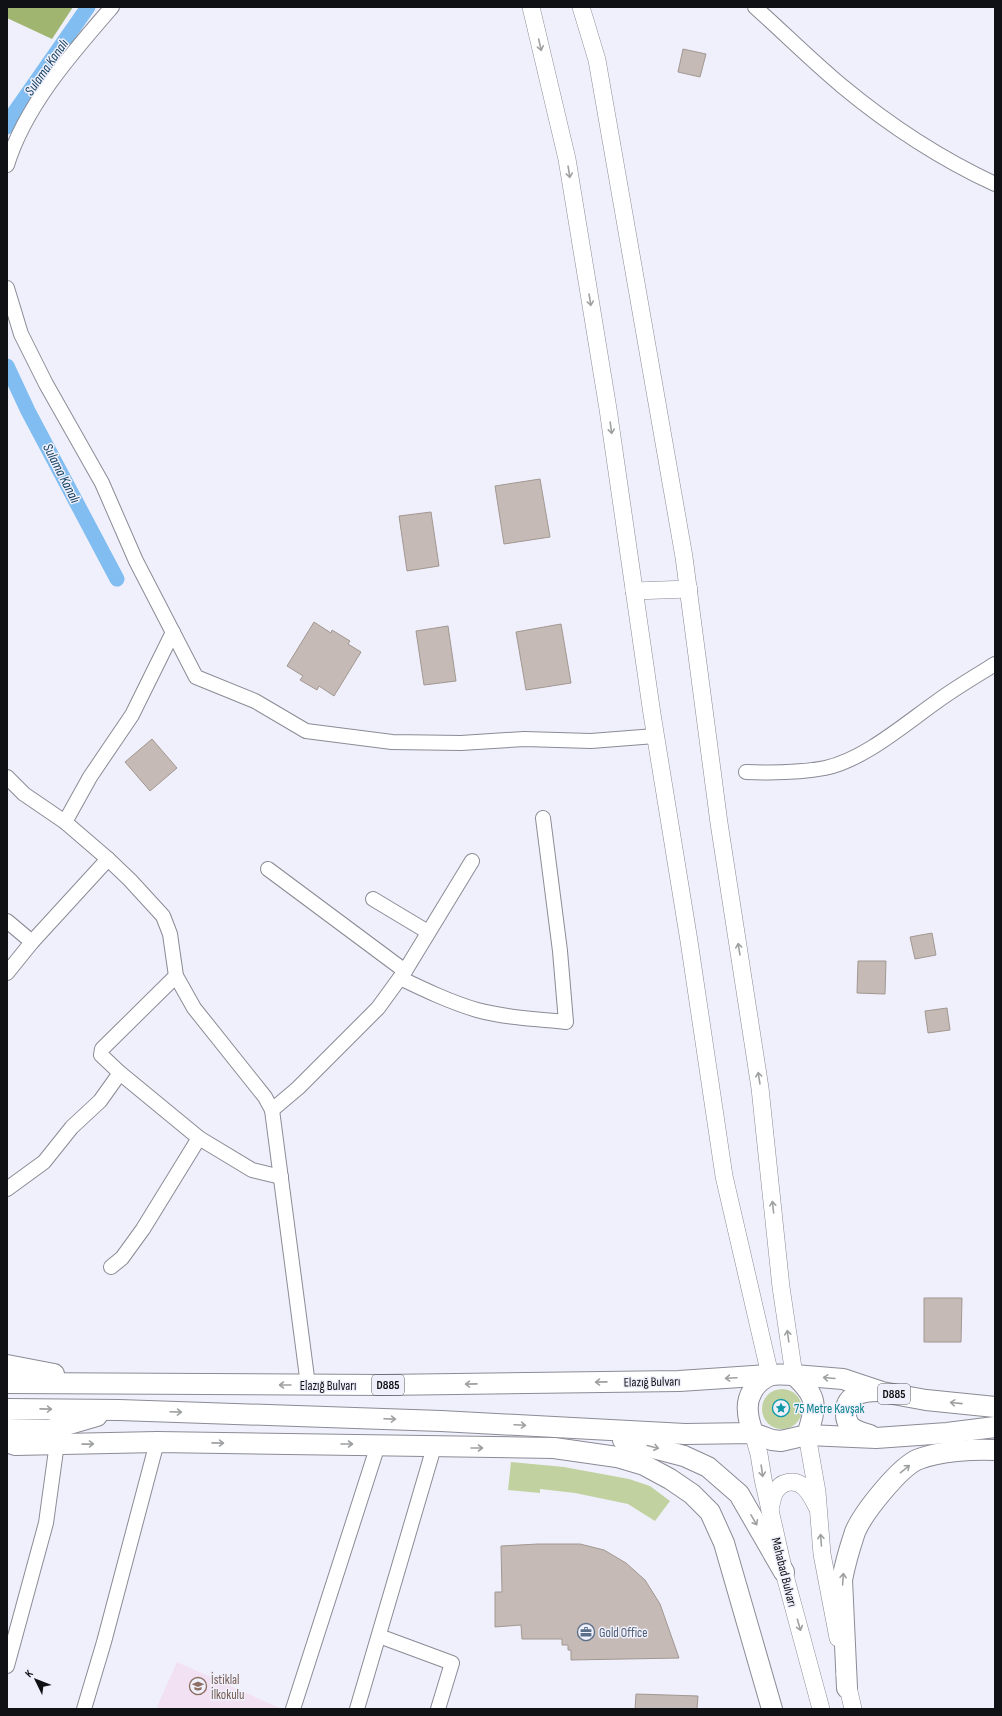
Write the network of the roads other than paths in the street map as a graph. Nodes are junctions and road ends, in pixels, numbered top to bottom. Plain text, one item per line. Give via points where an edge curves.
1 (112, 7) edge
2 (531, 7) edge
3 (581, 7) edge
4 (755, 7) edge
5 (7, 165) edge
6 (995, 184) edge
7 (7, 288) edge
8 (689, 589) junction
9 (634, 591) junction
10 (173, 632) junction
11 (995, 664) edge
12 (656, 736) junction
13 (746, 772) dead end
14 (7, 777) edge
15 (544, 818) dead end
16 (65, 822) junction
17 (108, 859) junction
18 (472, 861) dead end
19 (268, 869) dead end
20 (373, 899) dead end
21 (7, 921) edge
22 (428, 932) junction
23 (32, 942) junction
24 (7, 973) edge
25 (403, 974) junction
26 (176, 976) junction
27 (120, 1073) junction
28 (272, 1110) junction
29 (199, 1138) junction
30 (281, 1177) junction
31 (7, 1189) edge
32 (111, 1267) dead end
33 (7, 1365) edge
34 (794, 1375) junction
35 (770, 1376) junction
36 (7, 1383) edge
37 (107, 1383) junction
38 (308, 1385) junction
39 (882, 1392) junction
40 (995, 1407) edge
41 (7, 1409) edge
42 (119, 1410) junction
43 (995, 1427) edge
44 (574, 1428) junction
45 (7, 1430) edge
46 (753, 1433) junction
47 (807, 1435) junction
48 (876, 1438) junction
49 (7, 1442) edge
50 (157, 1442) junction
51 (57, 1444) junction
52 (378, 1445) junction
53 (434, 1447) junction
54 (995, 1450) edge
55 (819, 1509) junction
56 (770, 1510) junction
57 (784, 1572) junction
58 (379, 1636) junction
59 (7, 1666) edge
60 (847, 1688) junction
61 (84, 1709) edge
62 (293, 1709) edge
63 (357, 1709) edge
64 (438, 1709) edge
65 (772, 1709) edge
66 (821, 1709) edge
67 (853, 1709) edge
68 (856, 1709) edge

1 - 5 street via 57,74 23,126
2 -> 9 main road via 567,160 608,409
3 - 8 main road via 597,60
4 - 6 street via 842,87 902,131 960,168
7 - 10 street via 21,334 102,483 136,561
8 - 9 main road
34 -> 8 main road via 781,1287 760,1088 720,823
9 - 12 main road
10 - 12 street via 196,677 255,701 306,731 392,742 461,743 524,739 591,741
10 - 16 street via 132,715 90,777
11 - 13 street via 864,752 842,762 826,768 801,771
12 - 35 main road via 724,1176
14 - 16 street via 24,794
15 - 25 street via 566,1022 478,1010 436,996
16 - 17 street
17 - 23 street
17 - 26 street via 163,916 170,934
18 - 22 street
19 - 25 street
20 - 22 street
21 - 23 street
22 - 25 street
23 - 24 street
25 - 28 street via 378,1008 298,1088
26 - 27 street via 102,1049 101,1055
26 - 28 street via 194,1008 261,1091
27 - 29 street
27 - 31 street via 100,1101 72,1127 44,1162
28 - 30 street
29 - 30 street via 252,1170
29 - 32 street via 143,1229 122,1258
30 - 38 street
33 - 37 highway
34 - 35 highway
39 -> 34 highway, D885 via 843,1380
34 - 47 highway via 812,1394 814,1403 814,1413
35 -> 38 highway, Elazığ Bulvarı / D885 via 679,1381
35 - 46 highway via 756,1386 748,1401
36 - 37 highway, Elazığ Bulvarı / D885
38 -> 37 highway, Elazığ Bulvarı / D885
40 -> 39 highway, D885 via 926,1400
39 - 48 highway via 866,1391 854,1395 846,1406 846,1421 850,1427
41 -> 42 highway
42 -> 44 highway
42 - 45 highway via 49,1430
43 - 48 highway
44 - 46 highway via 685,1434
44 -> 57 highway via 684,1456 708,1467 739,1494
46 - 47 highway via 781,1441
46 -> 56 main road, Mahabad Bulvarı
47 - 48 highway
47 - 55 main road
49 - 51 highway via 15,1445
51 -> 50 highway
50 -> 52 highway
50 - 61 street
51 - 59 street via 46,1522
52 - 53 highway
52 - 62 street
53 - 58 street
53 -> 65 highway via 554,1448 617,1458 644,1465 692,1494 710,1512 724,1542
60 -> 54 highway via 842,1580 856,1531 887,1487 918,1459 961,1450
55 - 56 main road via 805,1489 789,1481 780,1485 774,1494
60 -> 55 main road via 822,1554
56 - 57 main road, Mahabad Bulvarı
57 -> 66 main road, Mahabad Bulvarı
58 - 63 street
58 - 64 street via 452,1663
60 - 67 main road
60 - 68 main road

